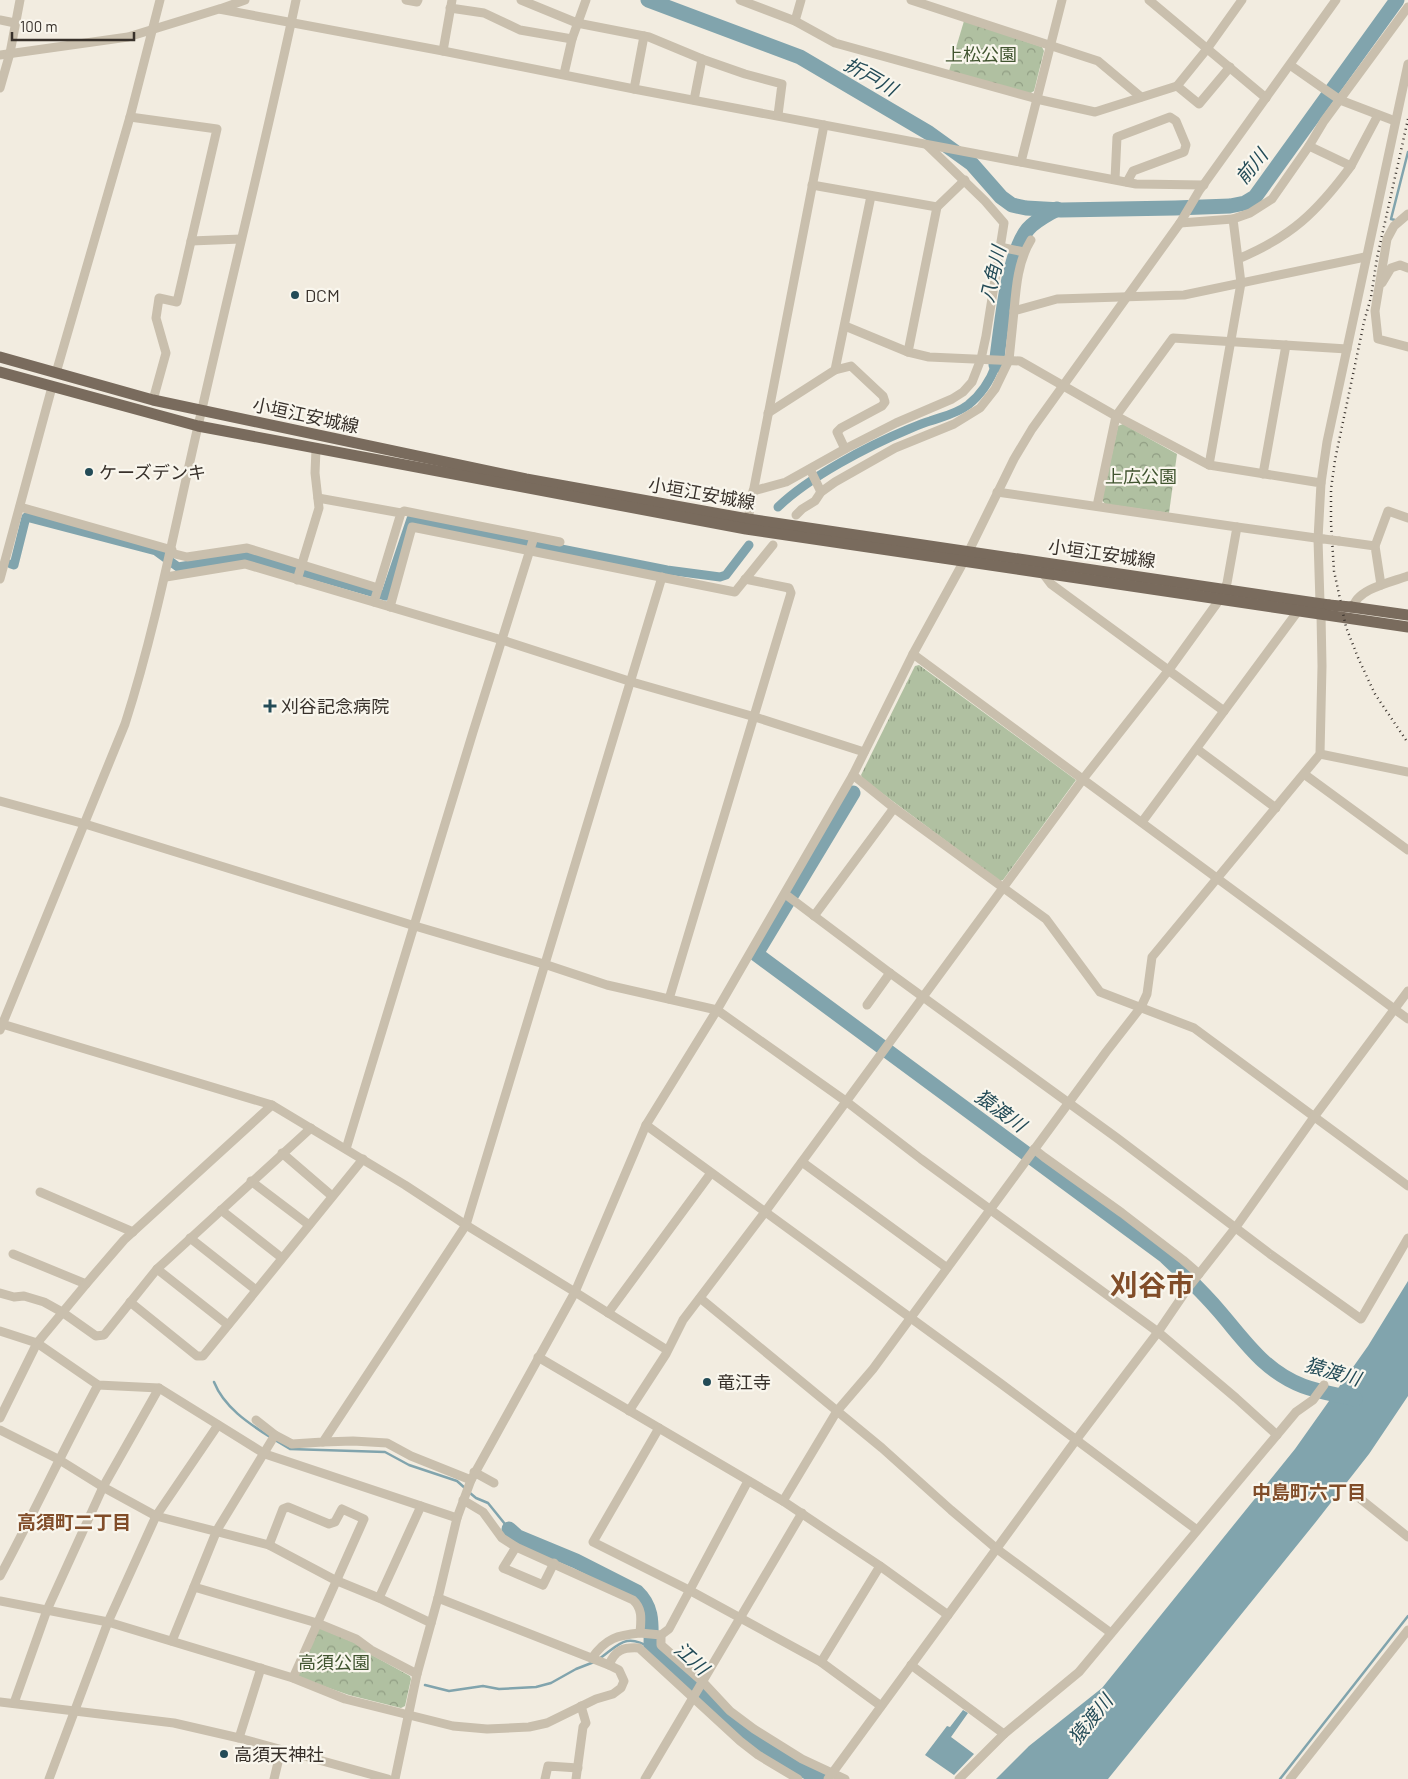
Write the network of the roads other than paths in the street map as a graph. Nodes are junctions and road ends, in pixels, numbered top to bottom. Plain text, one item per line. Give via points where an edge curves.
1 (20, 0) edge
2 (160, 0) edge
3 (245, 0) edge
4 (296, 0) edge
5 (406, 0) edge
6 (418, 0) edge
7 (521, 0) edge
8 (586, 0) edge
9 (740, 0) edge
10 (801, 0) edge
11 (911, 0) edge
12 (1062, 0) edge
13 (1149, 0) edge
14 (1242, 0) edge
15 (1336, 0) edge
16 (451, 4) edge
17 (1408, 7) edge
18 (219, 9) junction
19 (0, 20) edge
20 (795, 20) junction
21 (291, 22) junction
22 (577, 23) junction
23 (15, 24) junction
24 (154, 30) junction
25 (644, 36) junction
26 (572, 39) junction
27 (1050, 45) junction
28 (1207, 49) junction
29 (443, 50) junction
30 (10, 54) junction
31 (0, 55) edge
32 (702, 59) junction
33 (1408, 64) edge
34 (1290, 65) junction
35 (1230, 68) junction
36 (564, 74) junction
37 (1177, 86) junction
38 (0, 88) edge
39 (634, 89) junction
40 (1141, 97) junction
41 (1266, 98) junction
42 (1037, 99) junction
43 (694, 100) junction
44 (1340, 100) junction
45 (778, 115) junction
46 (1378, 115) junction
47 (130, 117) junction
48 (1396, 121) junction
49 (824, 124) junction
50 (928, 145) junction
51 (1309, 146) junction
52 (1021, 162) junction
53 (1351, 166) junction
54 (1115, 179) junction
55 (965, 180) junction
56 (1127, 182) junction
57 (812, 185) junction
58 (1204, 185) junction
59 (871, 196) junction
60 (937, 207) junction
61 (1408, 214) edge
62 (1233, 219) junction
63 (1180, 222) junction
64 (241, 239) junction
65 (1031, 240) dead end
66 (191, 241) junction
67 (1001, 247) junction
68 (1023, 252) junction
69 (1365, 257) junction
70 (1238, 259) junction
71 (1408, 268) edge
72 (1241, 283) junction
73 (1380, 288) junction
74 (1127, 296) junction
75 (1014, 312) junction
76 (845, 326) junction
77 (1230, 341) junction
78 (1286, 345) junction
79 (1408, 347) edge
80 (1347, 350) junction
81 (908, 352) junction
82 (0, 357) edge
83 (984, 359) junction
84 (1008, 360) junction
85 (835, 370) junction
86 (0, 372) edge
87 (56, 373) junction
88 (1063, 386) junction
89 (52, 387) junction
90 (153, 400) junction
91 (201, 410) junction
92 (768, 413) junction
93 (1116, 416) junction
94 (198, 426) junction
95 (316, 449) junction
96 (845, 449) junction
97 (1209, 465) junction
98 (810, 471) junction
99 (1263, 474) junction
100 (1321, 483) junction
101 (820, 489) junction
102 (753, 490) junction
103 (997, 492) junction
104 (318, 498) junction
105 (1097, 506) junction
106 (20, 507) junction
107 (401, 512) junction
108 (796, 514) dead end
109 (1408, 518) edge
110 (747, 524) junction
111 (1237, 527) junction
112 (534, 538) junction
113 (1321, 539) junction
114 (560, 542) dead end
115 (773, 545) dead end
116 (1375, 546) junction
117 (530, 551) junction
118 (171, 552) junction
119 (3, 555) edge
120 (966, 556) junction
121 (302, 565) junction
122 (1042, 572) junction
123 (1408, 576) edge
124 (166, 577) junction
125 (662, 577) junction
126 (0, 578) edge
127 (297, 579) junction
128 (745, 580) junction
129 (1381, 585) junction
130 (378, 588) junction
131 (1222, 594) junction
132 (374, 602) dead end
133 (390, 607) junction
134 (1323, 607) junction
135 (1352, 608) junction
136 (1298, 611) junction
137 (1408, 616) edge
138 (1408, 627) edge
139 (502, 640) junction
140 (913, 654) junction
141 (1168, 670) junction
142 (632, 682) junction
143 (1224, 711) junction
144 (755, 717) junction
145 (1197, 749) junction
146 (864, 752) junction
147 (1320, 754) junction
148 (1408, 772) edge
149 (1304, 774) junction
150 (853, 775) junction
151 (1083, 779) junction
152 (0, 801) edge
153 (894, 808) junction
154 (1276, 808) junction
155 (1142, 822) junction
156 (85, 824) junction
157 (1408, 850) edge
158 (1218, 879) junction
159 (1003, 888) junction
160 (788, 896) junction
161 (814, 916) junction
162 (414, 926) junction
163 (544, 964) junction
164 (890, 973) junction
165 (1408, 990) edge
166 (923, 996) junction
167 (669, 999) junction
168 (867, 1005) dead end
169 (1141, 1007) junction
170 (717, 1010) junction
171 (1394, 1010) junction
172 (1408, 1019) edge
173 (1, 1027) edge
174 (847, 1102) junction
175 (1069, 1102) junction
176 (272, 1105) junction
177 (1314, 1117) junction
178 (646, 1125) junction
179 (311, 1128) junction
180 (1034, 1148) junction
181 (346, 1149) junction
182 (282, 1154) junction
183 (363, 1159) junction
184 (802, 1162) junction
185 (711, 1173) junction
186 (252, 1182) junction
187 (1408, 1186) edge
188 (40, 1192) dead end
189 (332, 1196) junction
190 (990, 1209) junction
191 (221, 1210) junction
192 (765, 1212) junction
193 (309, 1225) junction
194 (466, 1225) junction
195 (1236, 1228) junction
196 (133, 1232) junction
197 (190, 1238) junction
198 (1408, 1238) edge
199 (14, 1254) dead end
200 (282, 1258) junction
201 (947, 1268) junction
202 (157, 1269) junction
203 (1198, 1275) junction
204 (86, 1284) junction
205 (256, 1290) junction
206 (575, 1292) junction
207 (0, 1293) edge
208 (700, 1298) junction
209 (130, 1302) junction
210 (62, 1312) junction
211 (608, 1312) junction
212 (910, 1318) junction
213 (228, 1326) junction
214 (0, 1331) edge
215 (1158, 1332) junction
216 (37, 1343) junction
217 (667, 1350) junction
218 (538, 1357) junction
219 (98, 1385) junction
220 (1324, 1385) dead end
221 (159, 1388) junction
222 (629, 1411) junction
223 (837, 1411) junction
224 (0, 1418) edge
225 (256, 1420) dead end
226 (218, 1425) junction
227 (659, 1428) junction
228 (0, 1430) edge
229 (275, 1435) junction
230 (1277, 1435) junction
231 (1076, 1440) junction
232 (323, 1442) junction
233 (265, 1454) junction
234 (58, 1459) junction
235 (472, 1476) junction
236 (748, 1482) junction
237 (494, 1483) dead end
238 (103, 1487) junction
239 (1358, 1497) dead end
240 (464, 1500) junction
241 (783, 1501) junction
242 (421, 1506) junction
243 (802, 1513) junction
244 (156, 1516) junction
245 (457, 1518) junction
246 (217, 1530) junction
247 (1197, 1530) junction
248 (1408, 1537) edge
249 (269, 1545) junction
250 (516, 1547) junction
251 (997, 1549) junction
252 (554, 1563) junction
253 (880, 1566) junction
254 (0, 1576) edge
255 (335, 1580) junction
256 (194, 1587) junction
257 (689, 1590) junction
258 (379, 1598) junction
259 (438, 1598) junction
260 (0, 1601) edge
261 (47, 1610) junction
262 (948, 1615) junction
263 (740, 1618) junction
264 (108, 1622) junction
265 (317, 1623) junction
266 (431, 1623) junction
267 (1408, 1630) edge
268 (641, 1633) junction
269 (1111, 1633) junction
270 (661, 1635) junction
271 (172, 1641) junction
272 (593, 1658) junction
273 (821, 1662) junction
274 (606, 1663) junction
275 (911, 1665) junction
276 (261, 1668) junction
277 (417, 1674) junction
278 (293, 1678) junction
279 (702, 1681) junction
280 (692, 1697) junction
281 (0, 1702) edge
282 (14, 1703) junction
283 (581, 1706) junction
284 (881, 1706) junction
285 (75, 1710) junction
286 (409, 1714) junction
287 (1004, 1734) junction
288 (239, 1738) junction
289 (281, 1750) junction
290 (578, 1768) junction
291 (831, 1775) edge
292 (49, 1779) edge
293 (274, 1779) edge
294 (388, 1779) edge
295 (395, 1779) edge
296 (545, 1779) edge
297 (576, 1779) edge
298 (645, 1779) edge
299 (798, 1779) edge
300 (845, 1779) edge
301 (959, 1779) edge
302 (1290, 1779) edge

1 - 23 street
2 - 24 street
3 - 18 street
4 - 21 street
5 - 6 street
7 - 22 street
8 - 22 street
9 - 20 street
10 - 20 street
11 - 27 street
12 - 27 street
13 - 28 street
14 - 28 street
15 - 34 street
16 - 26 street via 484,13 520,30
16 - 29 street
17 - 44 street
18 - 21 street
18 - 24 street
19 - 23 street
20 - 42 street via 835,43
21 - 29 street
21 - 64 street
22 - 25 street
22 - 26 street
23 - 30 street
24 - 30 street via 128,37
24 - 47 street
25 - 32 street
25 - 39 street
26 - 36 street
27 - 40 street via 1098,61
27 - 42 street
28 - 35 street
28 - 37 street
29 - 36 street
30 - 31 street
30 - 38 street
32 - 43 street
32 - 45 street via 782,84
33 - 48 street
34 - 41 street
34 - 44 street
35 - 37 street via 1198,104
35 - 41 street
36 - 39 street
37 - 40 street
39 - 43 street
40 - 42 street via 1094,112
41 - 58 street
42 - 52 street
43 - 45 street
44 - 46 street
44 - 51 street
45 - 49 street
46 - 48 street
46 - 53 street
47 - 66 street via 217,129
47 - 87 street
48 - 69 street
49 - 50 street
49 - 57 street
50 - 52 street
50 - 55 street
51 - 53 street
51 - 62 street via 1272,199
52 - 54 street
53 - 70 street via 1302,223 1283,237
54 - 56 street
54 - 56 street via 1116,137 1170,117 1176,121 1186,145 1184,152 1133,172
55 - 60 street
55 - 67 street via 1004,223
56 - 58 street
57 - 59 street
57 - 92 street
58 - 63 street
59 - 60 street
59 - 76 street
60 - 81 street
61 - 73 street via 1394,226 1387,239
62 - 63 street
62 - 70 street
63 - 74 street
64 - 66 street
64 - 91 street
65 - 68 street
66 - 90 street via 177,302 159,298 156,318 166,353
67 - 68 street
67 - 83 street
68 - 75 street
69 - 72 street
69 - 80 street
70 - 72 street
71 - 73 street via 1400,265 1391,268
72 - 74 street via 1184,295
72 - 77 street
73 - 79 street via 1375,311 1378,339
74 - 75 street via 1056,299
74 - 88 street
75 - 84 street
76 - 81 street
76 - 85 street
77 - 78 street
77 - 93 street via 1173,338
77 - 97 street
78 - 80 street
78 - 99 street
80 - 100 street via 1326,442
81 - 83 street via 929,358
82 - 87 main road, 小垣江安城線
83 - 84 street
83 - 96 street via 963,392
84 - 88 street via 1020,361
84 - 101 street via 994,389 980,408 954,424 895,448
85 - 92 street
85 - 96 street via 851,366 883,396 885,402 837,432
86 - 89 main road, 小垣江安城線
87 - 90 main road, 小垣江安城線
88 - 93 street
88 - 103 street via 1032,429
89 - 94 main road, 小垣江安城線
89 - 106 street
90 - 91 main road, 小垣江安城線
91 - 94 street
91 - 110 main road, 小垣江安城線
92 - 102 street
93 - 97 street
93 - 105 street
94 - 95 main road, 小垣江安城線
94 - 118 street
95 - 104 street via 314,473
95 - 110 main road, 小垣江安城線
96 - 98 street
97 - 99 street
98 - 101 street
98 - 102 street via 786,482
99 - 100 street
100 - 113 street
101 - 108 street via 815,501
102 - 110 street
103 - 105 street
103 - 120 street
104 - 107 street
104 - 121 street via 319,508
105 - 111 street
106 - 118 street
106 - 119 street
107 - 112 street
107 - 130 street
109 - 116 street via 1388,511
110 - 120 main road, 小垣江安城線
111 - 113 street
111 - 131 street
112 - 114 street
112 - 117 street
113 - 116 street, bridge
113 - 134 street
115 - 128 street
116 - 129 street
117 - 125 street
117 - 133 street via 412,527
117 - 139 street
118 - 121 street via 187,557 247,548
118 - 124 street
119 - 126 street
120 - 122 main road, 小垣江安城線
120 - 131 main road, 小垣江安城線
120 - 140 street
121 - 127 street
121 - 130 street
122 - 131 main road, 小垣江安城線
122 - 141 street via 1051,584
123 - 129 street
124 - 127 street via 245,564
124 - 156 street via 125,724
125 - 128 street via 735,592
125 - 142 street
127 - 133 street
128 - 144 street via 789,588 792,593
129 - 135 street via 1360,595
130 - 132 street
131 - 134 main road, 小垣江安城線
131 - 136 main road, 小垣江安城線
131 - 141 street
133 - 139 street
134 - 135 main road, 小垣江安城線, bridge
134 - 136 main road, 小垣江安城線
134 - 138 main road, 小垣江安城線
134 - 147 street
135 - 137 main road, 小垣江安城線
136 - 143 street
139 - 142 street
139 - 162 street
140 - 146 street
140 - 151 street
141 - 143 street
141 - 151 street
142 - 144 street
142 - 163 street
143 - 145 street
144 - 146 street
144 - 167 street
145 - 154 street
145 - 155 street
146 - 150 street
147 - 148 street
147 - 149 street
149 - 154 street
149 - 157 street
150 - 153 street
150 - 160 street
151 - 155 street
151 - 159 street
152 - 156 street
153 - 159 street
153 - 161 street
154 - 158 street
155 - 158 street
156 - 162 street
156 - 173 street
158 - 169 street via 1152,957 1147,994
158 - 171 street
159 - 166 street
159 - 169 street via 1046,919 1100,992
160 - 161 street
160 - 170 street
161 - 164 street
162 - 163 street
162 - 181 street
163 - 167 street via 607,985
163 - 194 street
164 - 166 street
164 - 168 street
165 - 171 street
166 - 174 street
166 - 175 street
167 - 170 street
169 - 175 street
169 - 177 street via 1194,1028
170 - 174 street
170 - 178 street
171 - 172 street
171 - 177 street
173 - 176 street
174 - 184 street
174 - 190 street
175 - 180 street
175 - 195 street
176 - 179 street
176 - 196 street
177 - 187 street
177 - 195 street
178 - 185 street
178 - 206 street
179 - 181 street
179 - 182 street
180 - 190 street
180 - 203 street via 1183,1260
181 - 183 street
182 - 186 street
182 - 189 street
183 - 189 street
183 - 194 street
184 - 192 street
184 - 201 street
185 - 192 street
185 - 211 street
186 - 191 street
186 - 193 street
188 - 196 street
189 - 193 street
190 - 201 street
190 - 215 street
191 - 197 street
191 - 200 street
192 - 208 street
192 - 212 street
193 - 200 street
194 - 206 street
194 - 232 street
195 - 198 street via 1361,1319
195 - 203 street
196 - 204 street
197 - 202 street
197 - 205 street
199 - 204 street
200 - 205 street
201 - 212 street
202 - 209 street
202 - 213 street
203 - 215 street
204 - 210 street
205 - 213 street
206 - 211 street
206 - 218 street
207 - 210 street via 44,1302
208 - 217 street via 683,1320
208 - 223 street
209 - 210 street via 104,1335 96,1336
209 - 213 street via 197,1356 203,1356
210 - 216 street
211 - 217 street
212 - 223 street
212 - 231 street
214 - 216 street
215 - 230 street
215 - 231 street
216 - 219 street
216 - 224 street
217 - 222 street
218 - 222 street
218 - 235 street
219 - 221 street
219 - 234 street
220 - 230 street
221 - 226 street
221 - 238 street
222 - 227 street
223 - 241 street
223 - 251 street
225 - 229 street
226 - 233 street
226 - 244 street
227 - 236 street
227 - 257 street via 593,1542
228 - 234 street
229 - 232 street via 292,1444
229 - 233 street
230 - 247 street
231 - 247 street
231 - 251 street
232 - 235 street via 387,1443 411,1456
233 - 242 street
233 - 246 street
234 - 238 street
234 - 254 street
235 - 237 street
235 - 240 street
236 - 241 street
236 - 257 street
238 - 244 street
238 - 261 street
239 - 248 street
240 - 245 street
240 - 250 street via 483,1512 502,1538
241 - 243 street
242 - 245 street
242 - 258 street
243 - 253 street
243 - 263 street
244 - 246 street
244 - 264 street
245 - 259 street
246 - 249 street
246 - 256 street
247 - 269 street
249 - 255 street
249 - 255 street via 284,1509 288,1507 329,1524 335,1522 342,1509 364,1519
250 - 252 street
250 - 252 street via 503,1568 543,1584
251 - 262 street
251 - 269 street
252 - 268 street via 633,1600 641,1613
253 - 262 street
253 - 273 street
255 - 258 street
255 - 265 street
256 - 265 street
256 - 271 street
257 - 263 street
257 - 270 street via 669,1629
258 - 266 street
259 - 266 street
259 - 272 street
260 - 261 street
261 - 264 street
261 - 282 street
262 - 275 street
263 - 273 street
263 - 279 street
264 - 271 street
264 - 285 street
265 - 277 street via 356,1639
265 - 278 street
266 - 277 street
267 - 302 street
268 - 270 street
268 - 272 street via 614,1638
269 - 287 street via 1079,1672
270 - 279 street via 661,1645
271 - 276 street
272 - 274 street
273 - 284 street
274 - 280 street via 619,1650 638,1648
274 - 283 street via 619,1670 624,1681 621,1688
275 - 284 street
275 - 287 street
276 - 278 street
276 - 288 street
277 - 286 street
278 - 286 street via 345,1699
279 - 280 street
279 - 291 street via 730,1711 754,1729
280 - 298 street
280 - 299 street via 758,1755
281 - 282 street
282 - 285 street
283 - 286 street via 546,1723 487,1729 453,1726
283 - 290 street via 586,1723
284 - 291 street
285 - 288 street via 174,1723
285 - 292 street
286 - 295 street
287 - 301 street
288 - 289 street
289 - 293 street
289 - 294 street
290 - 296 street via 548,1766
290 - 297 street
291 - 300 street

